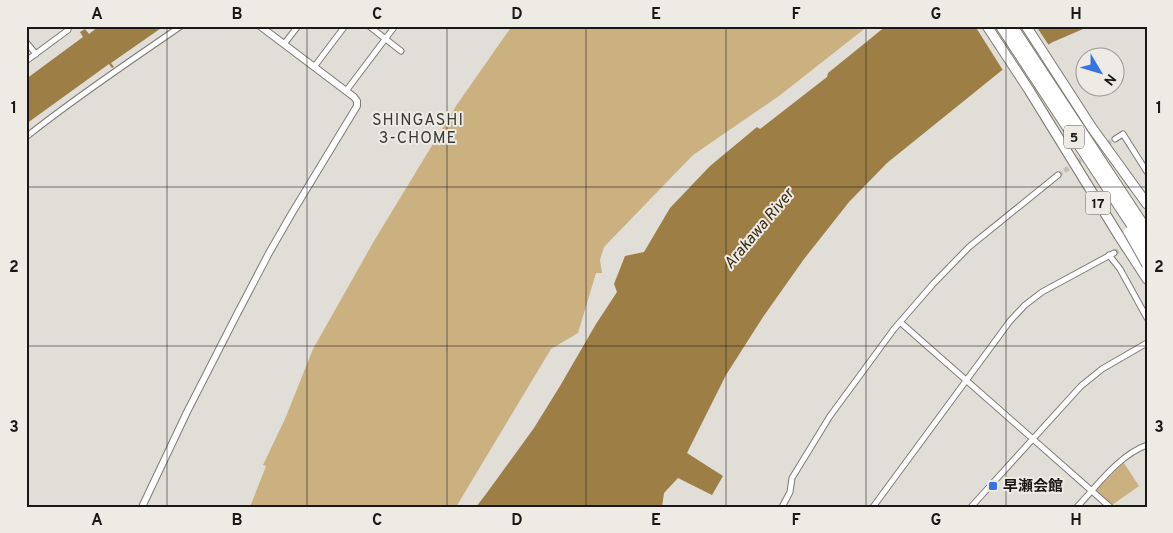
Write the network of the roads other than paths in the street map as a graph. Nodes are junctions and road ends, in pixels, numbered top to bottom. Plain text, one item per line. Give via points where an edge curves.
1 (69, 26) edge
2 (181, 26) edge
3 (260, 26) edge
4 (298, 26) edge
5 (345, 26) edge
6 (369, 26) edge
7 (395, 26) edge
8 (987, 26) edge
9 (1001, 26) edge
10 (1012, 26) edge
11 (1026, 26) edge
12 (385, 39) junction
13 (26, 42) edge
14 (284, 44) junction
15 (401, 51) dead end
16 (36, 54) junction
17 (26, 61) edge
18 (314, 67) junction
19 (346, 91) junction
20 (26, 137) edge
21 (1114, 138) dead end
22 (1090, 162) junction
23 (1147, 172) edge
24 (1058, 175) tunnel mouth
25 (1147, 204) edge
26 (1147, 231) edge
27 (1147, 248) edge
28 (1147, 264) edge
29 (1147, 279) edge
30 (1147, 318) edge
31 (900, 322) junction
32 (1147, 343) edge
33 (966, 380) junction
34 (1032, 439) junction
35 (1147, 445) edge
36 (1092, 491) junction
37 (142, 507) edge
38 (782, 507) edge
39 (873, 507) edge
40 (971, 507) edge
41 (1077, 507) edge
42 (1110, 507) edge

1 - 16 street
2 - 20 street
3 - 14 street
4 - 14 street
5 - 18 street
6 - 12 street
7 - 12 street
8 - 29 highway, 17
9 - 22 highway, 5, bridge
10 - 26 highway, 5, bridge
11 - 25 highway, 17 via 1092,128
12 - 15 street
12 - 19 street
13 - 16 street
14 - 18 street
16 - 17 street
18 - 19 street
19 - 37 street via 358,103 357,108 261,270
21 - 23 street via 1123,134
22 - 27 highway, 5, bridge
22 - 28 highway, bridge
24 - 31 street via 969,247
30 - 33 street via 1111,254 1042,292 1025,305
31 - 33 street
31 - 38 street via 830,416 792,478 790,492
32 - 34 street via 1091,376
33 - 34 street
33 - 39 street
34 - 36 street
34 - 40 street
35 - 36 street via 1117,464
36 - 41 street
36 - 42 street

